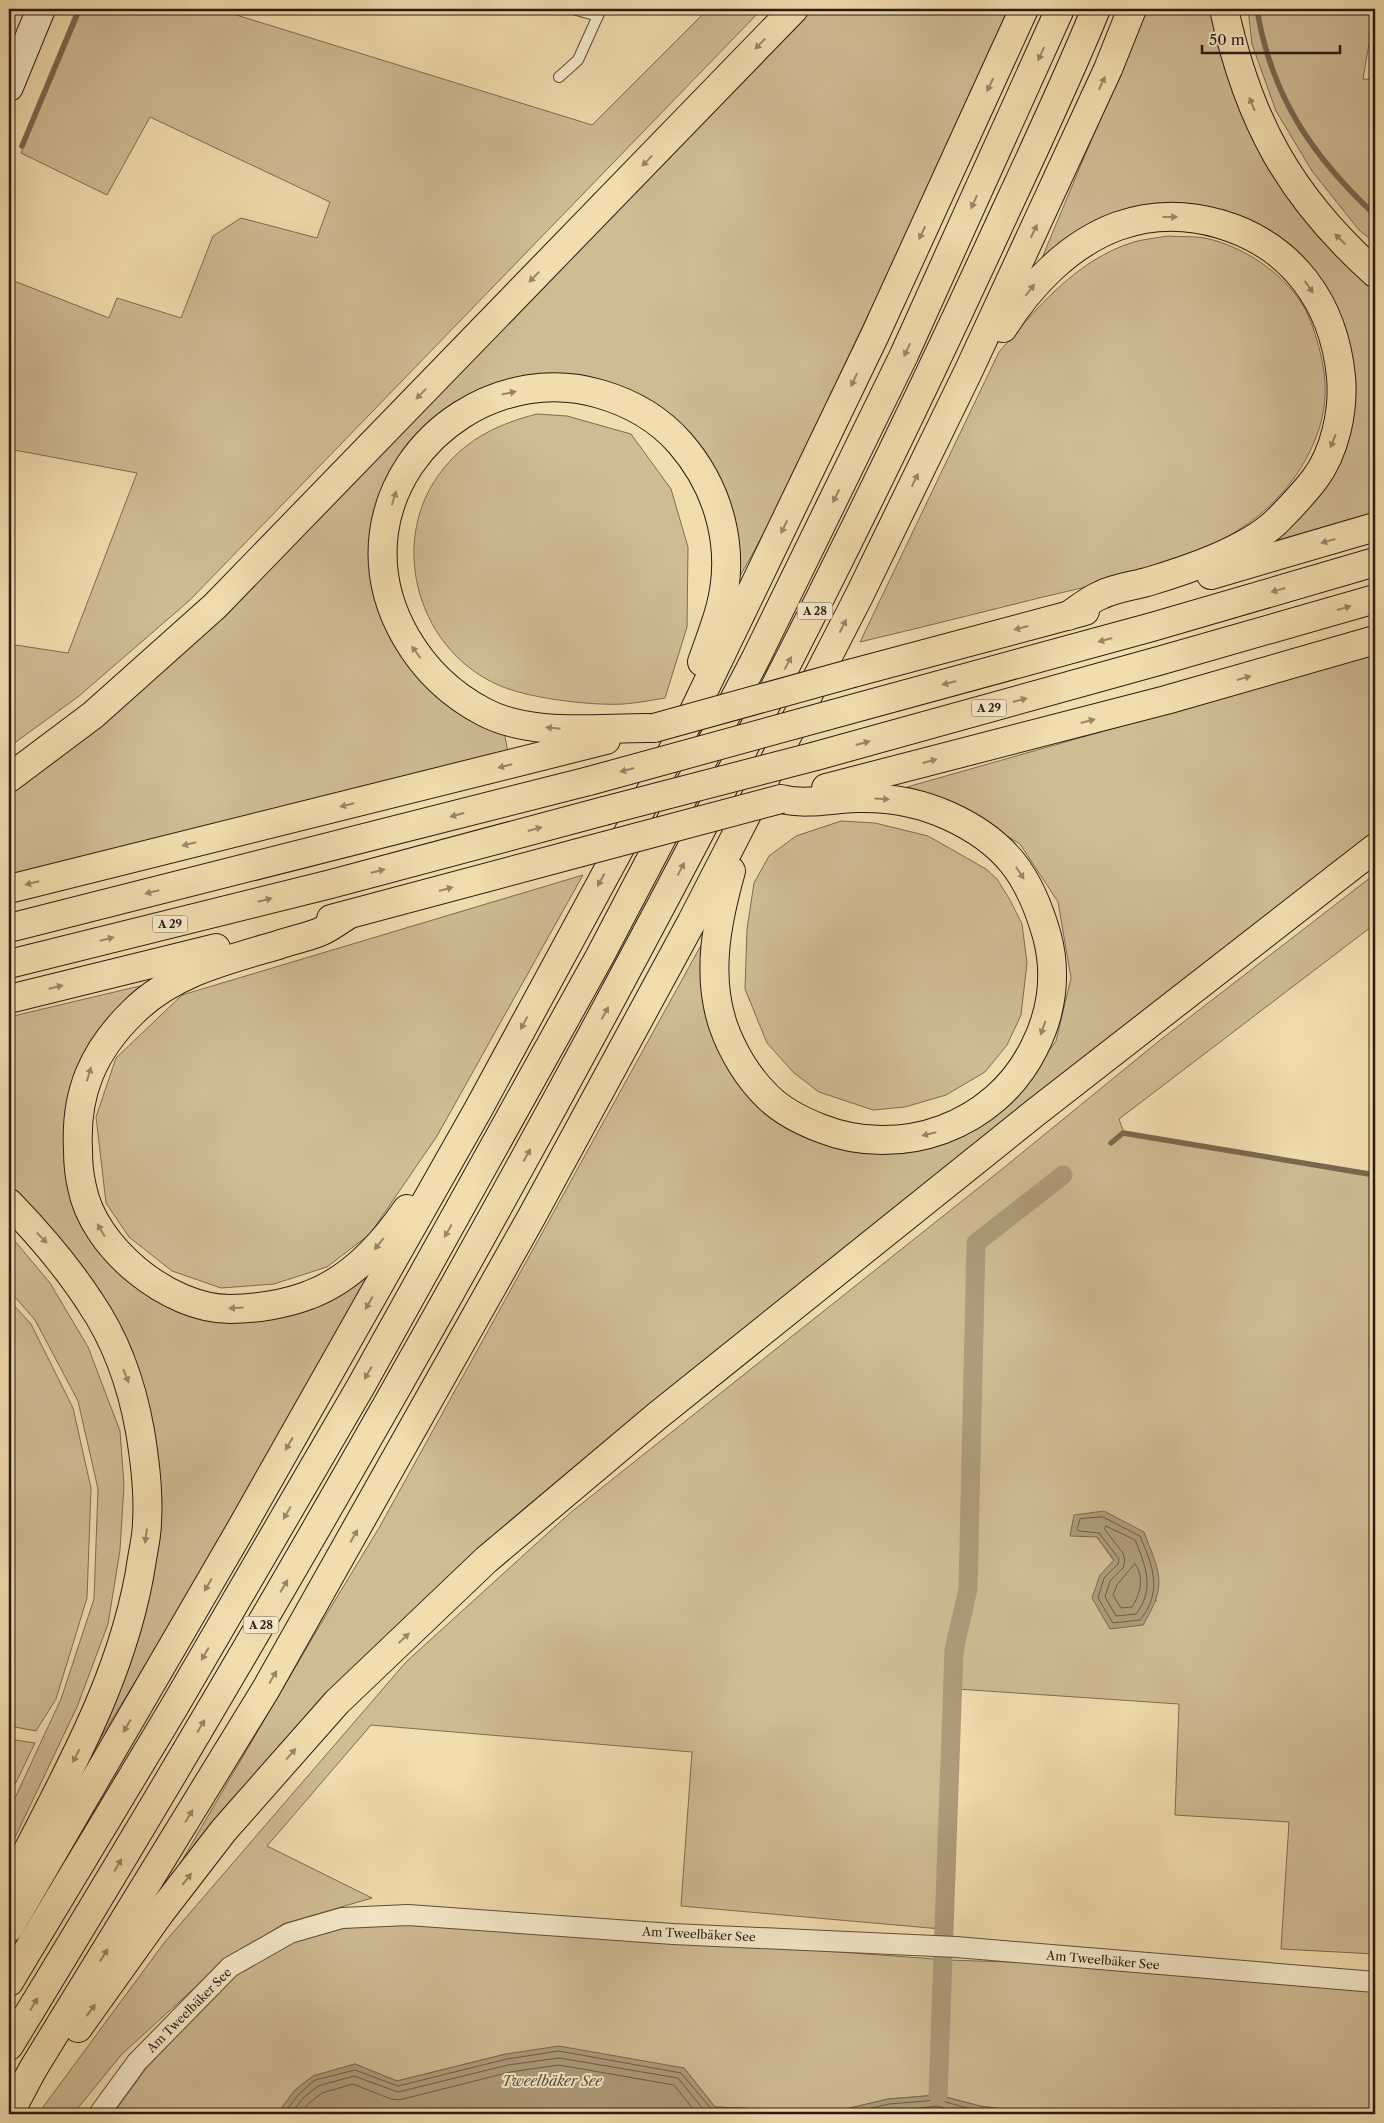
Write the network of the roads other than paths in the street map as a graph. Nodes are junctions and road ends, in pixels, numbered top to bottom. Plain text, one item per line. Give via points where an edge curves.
1 (41, 9) edge
2 (573, 9) edge
3 (794, 9) edge
4 (1024, 9) edge
5 (1060, 9) edge
6 (1096, 9) edge
7 (1132, 9) edge
8 (1224, 9) edge
9 (599, 12) edge
10 (559, 77) dead end
11 (11, 78) edge
12 (1375, 273) edge
13 (968, 370) junction
14 (1375, 527) edge
15 (1375, 562) edge
16 (1375, 599) edge
17 (1068, 616) junction
18 (1375, 640) edge
19 (692, 715) junction
20 (654, 728) junction
21 (9, 778) edge
22 (781, 799) junction
23 (742, 826) junction
24 (1375, 848) edge
25 (9, 889) edge
26 (348, 915) junction
27 (9, 928) edge
28 (9, 964) edge
29 (9, 998) edge
30 (479, 1108) junction
31 (9, 1202) edge
32 (9, 1887) edge
33 (9, 1928) edge
34 (9, 1982) edge
35 (1375, 1982) edge
36 (9, 2046) edge
37 (13, 2108) edge
38 (99, 2114) edge

1 - 11 main road
2 - 9 lane
3 -> 21 highway via 215,606 93,715
4 -> 19 highway via 866,354
5 -> 34 highway, A 28 via 896,373 756,658 600,956 361,1386
36 -> 6 highway, A 28 via 298,1561 504,1198 627,973 856,531 1071,70
13 -> 7 highway via 1108,69
12 -> 8 highway via 1334,234 1273,149 1242,79
9 - 10 lane via 578,60
13 -> 17 highway via 997,339 1037,281 1080,245 1116,227 1162,217 1203,219 1241,230 1262,241 1299,273 1329,322 1339,355 1343,398 1335,436 1315,479 1275,523 1234,550 1192,568 1101,595
23 -> 13 highway via 859,596
14 -> 17 highway
15 -> 27 highway, bridge via 1152,627 589,781
28 -> 16 highway, A 29, bridge via 330,884 816,756
17 -> 20 highway, bridge
22 -> 18 highway via 1166,700
20 -> 19 highway via 572,730 539,727 484,712 453,691 426,666 403,635 389,602 383,569 384,532 396,491 421,450 445,426 475,406 494,397 535,388 585,389 632,405 650,416 671,433 702,471 720,511 725,569 721,607 697,677
19 -> 30 highway
20 -> 25 highway
22 -> 23 highway via 798,803 885,798 947,815 982,832 1010,858 1026,883 1040,912 1050,948 1053,987 1044,1029 1026,1065 1005,1090 963,1122 934,1134 896,1141 834,1134 802,1121 768,1098 751,1077 734,1051 723,1023 716,992 714,954 722,905 731,872 743,846
26 -> 22 highway, bridge
37 -> 23 highway via 33,2069 266,1690 345,1552 536,1209
37 -> 24 highway via 44,2076 160,1913 230,1823 337,1702 486,1560 672,1403 1036,1112
29 -> 26 highway
30 -> 26 highway via 461,1119 405,1212 370,1256 343,1277 310,1295 272,1305 229,1309 194,1302 142,1275 106,1239 82,1188 77,1130 80,1101 92,1064 111,1035 167,986 205,966 323,930
30 -> 33 highway
31 -> 32 highway via 49,1245 92,1303 114,1346 130,1384 138,1419 145,1460 148,1523 137,1594 114,1669 87,1734
35 - 38 street, Am Tweelbäker See via 956,1947 673,1934 408,1915 342,1918 290,1932 230,1967 137,2062

